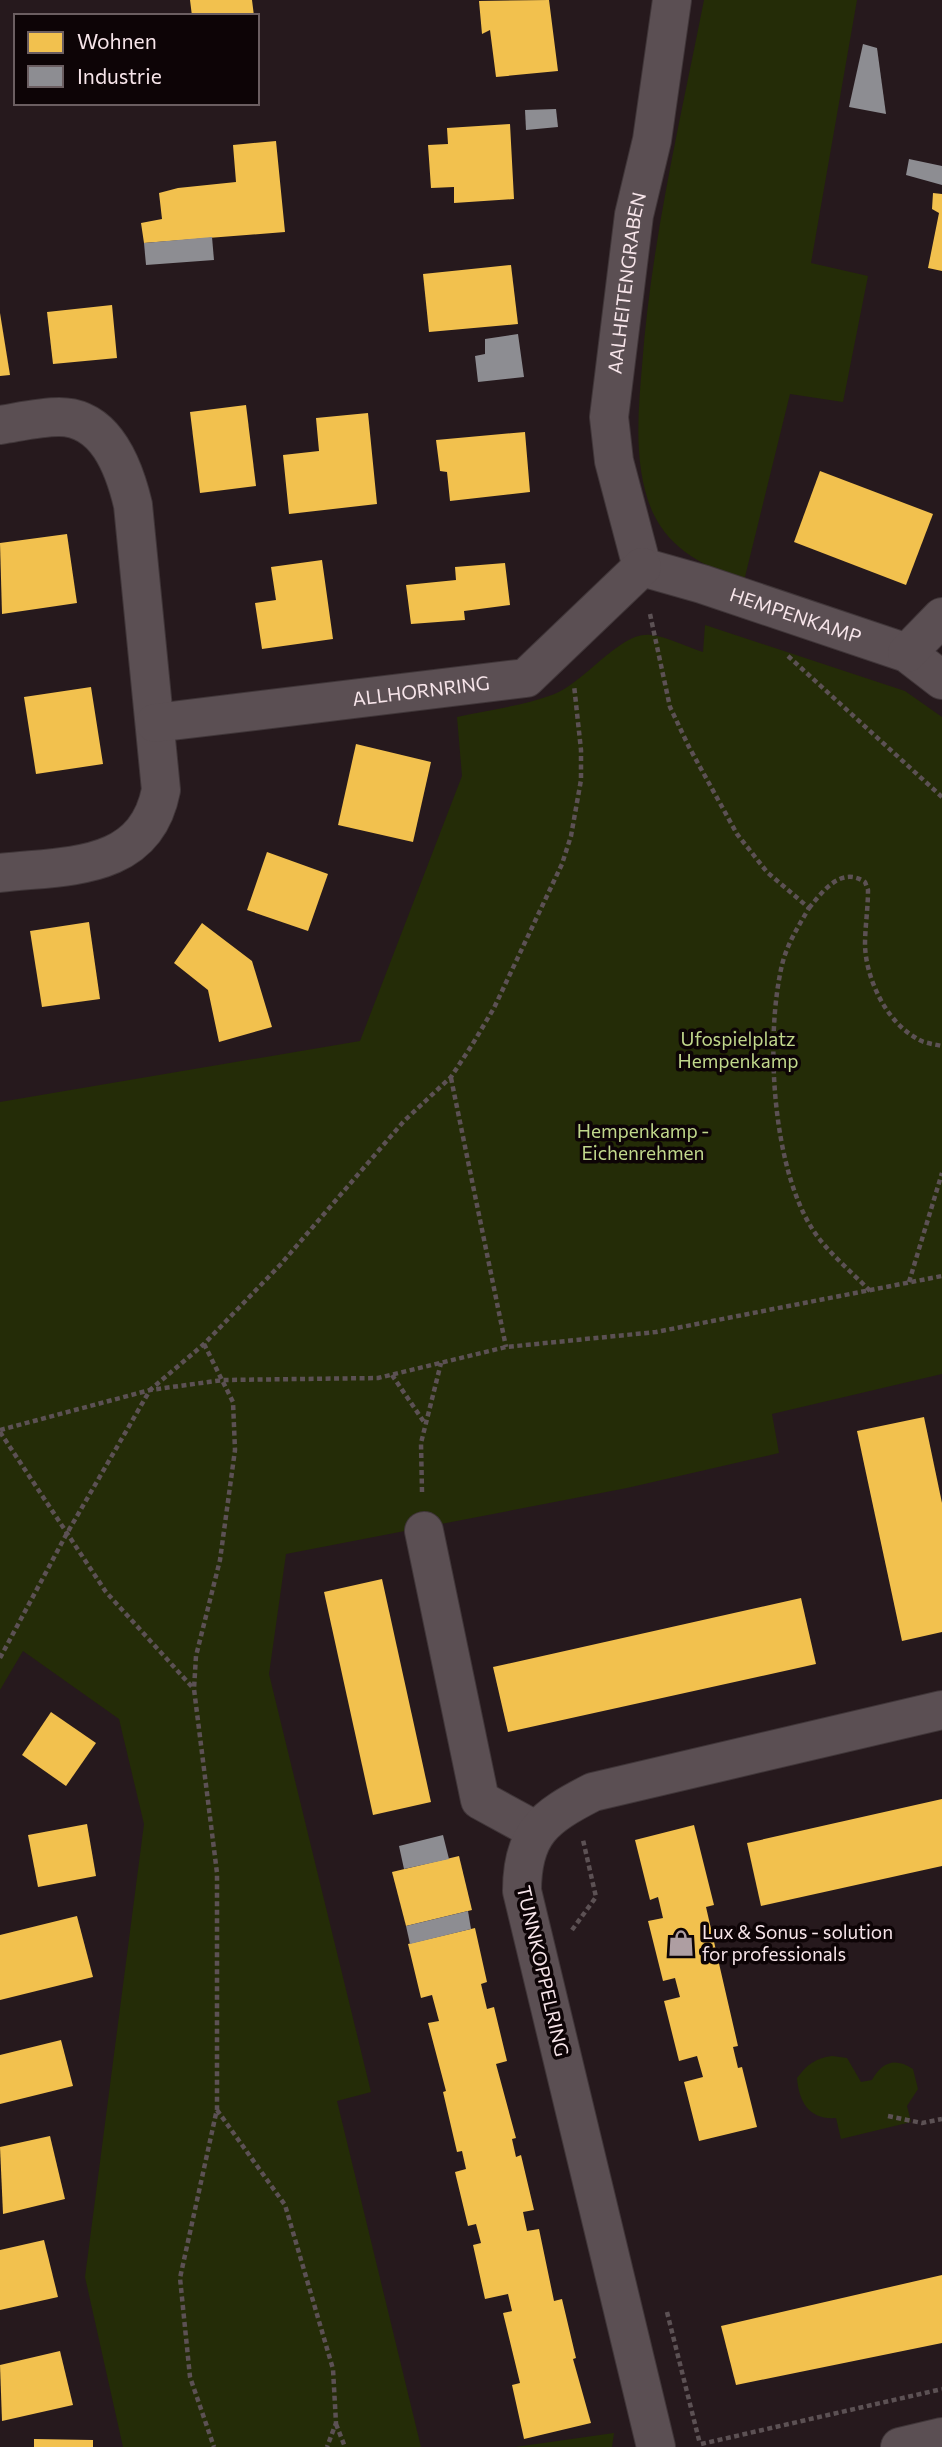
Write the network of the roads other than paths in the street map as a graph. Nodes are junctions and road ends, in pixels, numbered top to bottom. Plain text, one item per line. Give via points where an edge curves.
1 (672, 0) edge
2 (0, 425) edge
3 (642, 567) junction
4 (942, 617) edge
5 (907, 653) junction
6 (573, 673) road end
7 (526, 678) junction
8 (942, 680) edge
9 (155, 723) junction
10 (0, 873) edge
11 (424, 1531) road end
12 (942, 1710) edge
13 (535, 1830) junction
14 (942, 2437) edge
15 (674, 2446) edge
16 (900, 2447) edge

1 - 3 street, AALHEITENGRABEN via 652,140 634,215 609,417 614,461
2 - 9 street via 61,417 82,423 112,447 132,505
3 - 5 street, HEMPENKAMP
3 - 7 street
4 - 5 street
5 - 8 street, HEMPENKAMP
6 - 7 street, ALLHORNRING
7 - 9 street, ALLHORNRING
9 - 10 street via 161,790 145,832 99,861
11 - 13 street via 480,1800
12 - 13 street via 593,1792
13 - 15 street, TUNNKOPPELRING via 525,1858 522,1891
14 - 16 street

